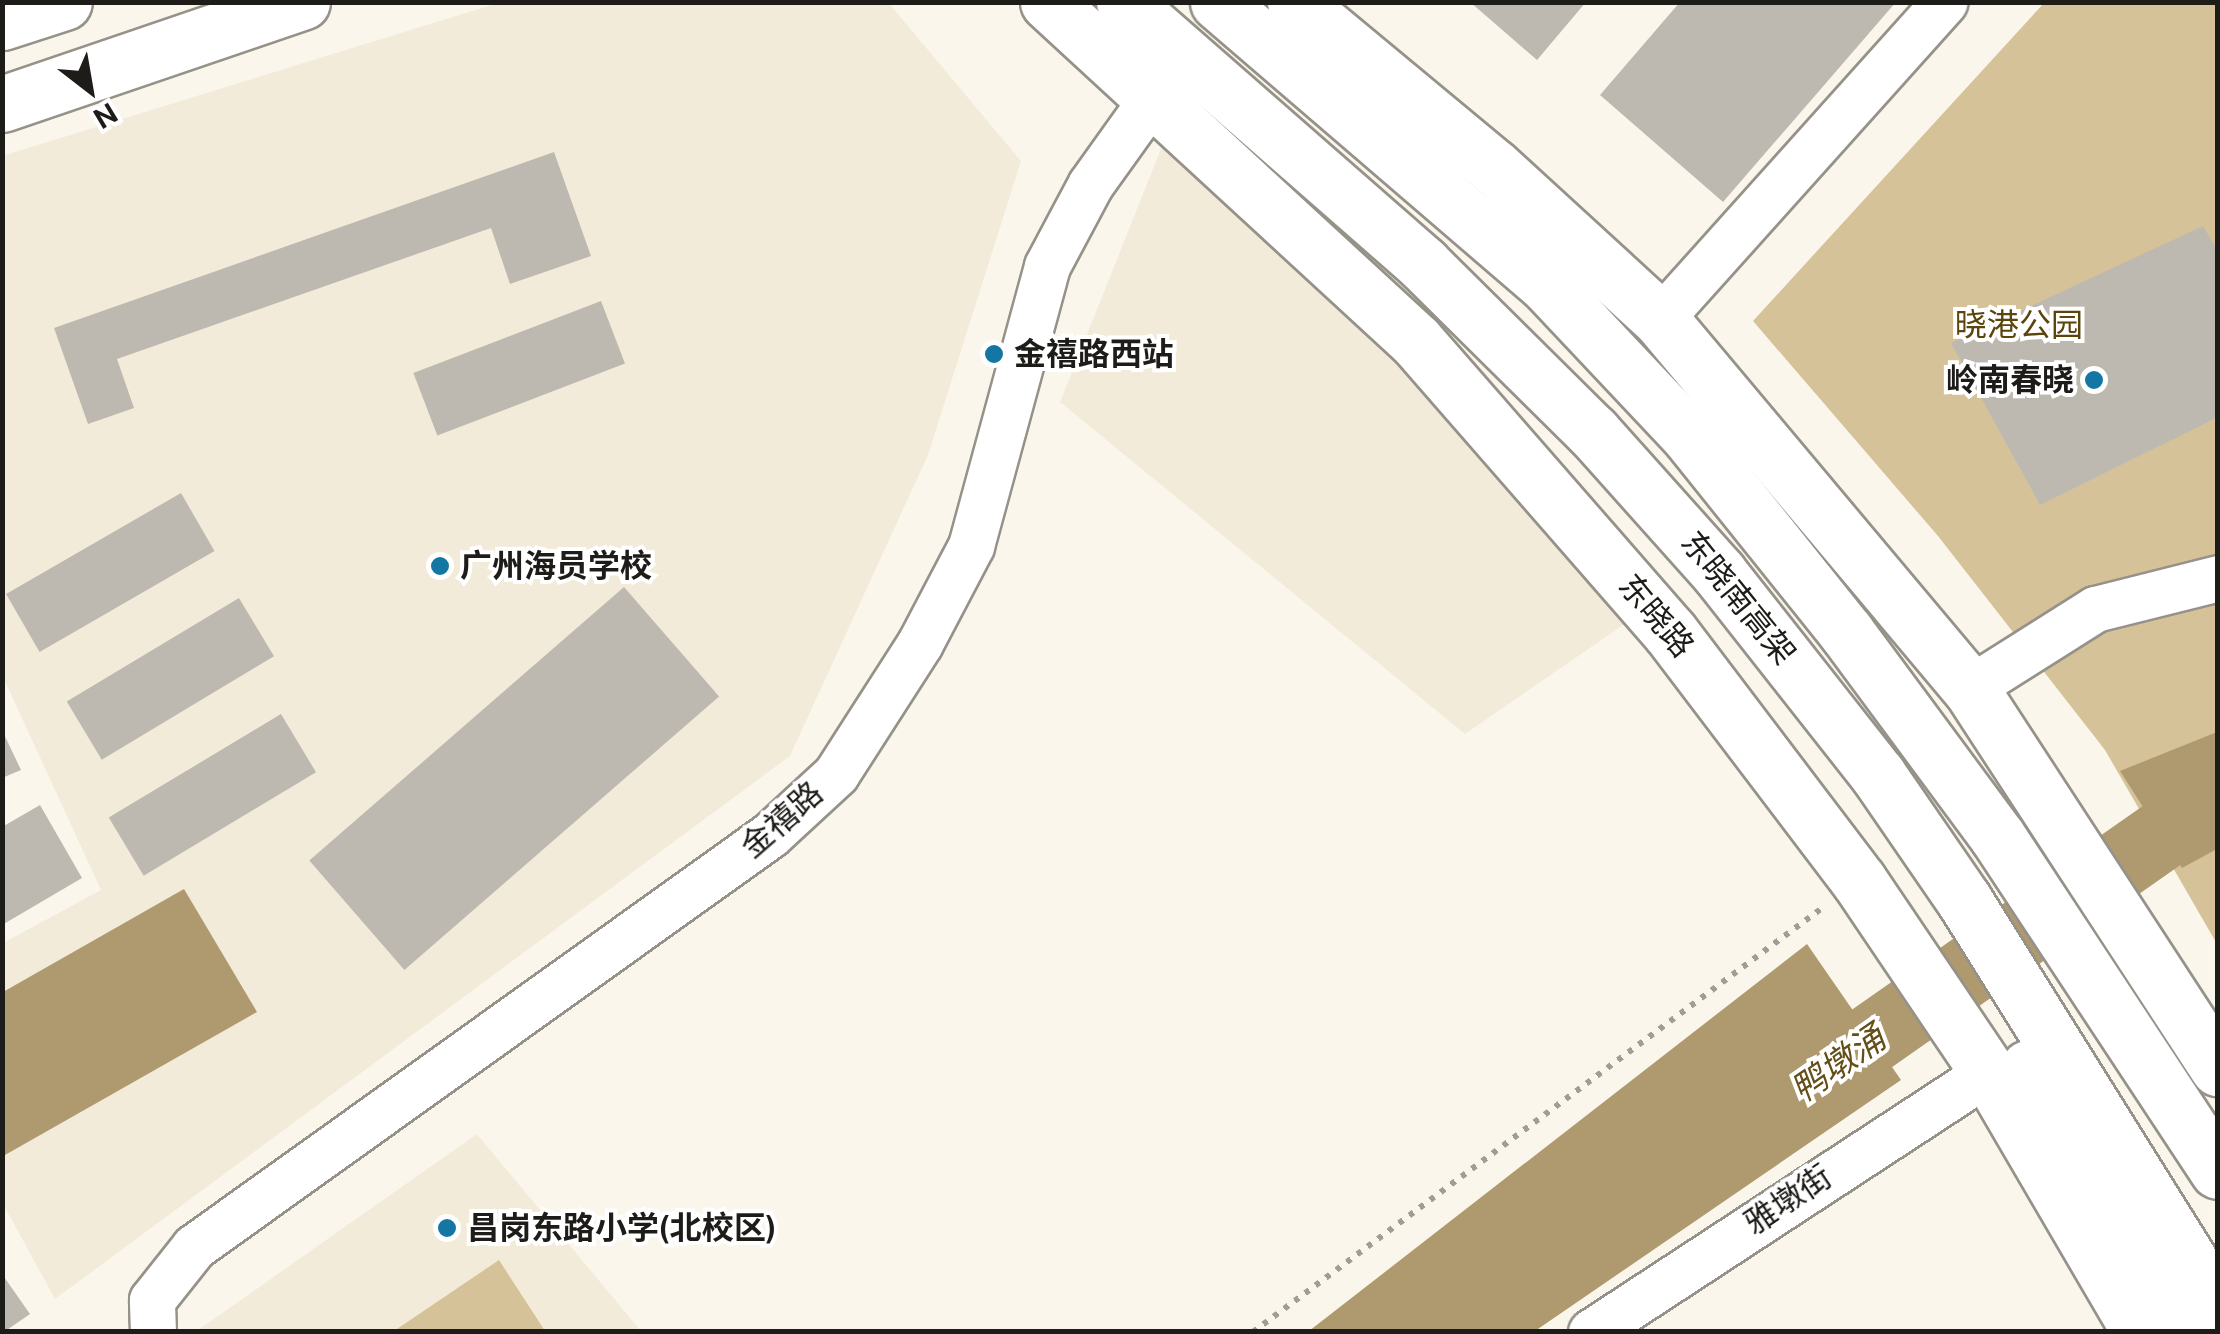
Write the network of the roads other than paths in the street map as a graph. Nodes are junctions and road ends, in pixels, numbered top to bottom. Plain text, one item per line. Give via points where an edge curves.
1 (64, 2) edge
2 (302, 2) edge
3 (1124, 2) edge
4 (1150, 2) edge
5 (1218, 2) edge
6 (1295, 2) edge
7 (1944, 2) edge
8 (1063, 8) edge
9 (2, 22) edge
10 (1153, 96) junction
11 (2, 104) edge
12 (1367, 212) junction
13 (1660, 318) junction
14 (1534, 373) junction
15 (2218, 578) edge
16 (1970, 688) junction
17 (1979, 1060) junction
18 (2218, 1068) edge
19 (2218, 1170) edge
20 (2218, 1306) edge
21 (152, 1332) edge
22 (1591, 1332) edge
23 (2140, 1332) edge
24 (2185, 1332) edge

1 - 9 main road
2 - 11 main road
3 - 12 main road, 东晓南高架
4 - 12 main road
5 - 19 main road, 东晓南高架 via 1403,155 1596,334 1739,496 1997,836
6 - 13 main road via 1494,167
7 - 13 street
8 - 10 main road, 东晓路
10 - 17 main road, 东晓路 via 1375,301 1502,434 1682,646 1860,881
10 - 21 street, 金禧路 via 1090,184 1047,266 970,546 920,643 836,774 770,835 194,1247 152,1300
12 - 14 main road, 东晓南高架
13 - 16 main road
14 - 20 main road, 东晓南高架 via 1694,544 1878,776 2058,1046
14 - 24 main road via 1707,577 1833,754
15 - 16 street via 2095,608
16 - 18 main road
17 - 22 street, 雅墩街
17 - 23 main road, 东晓路

